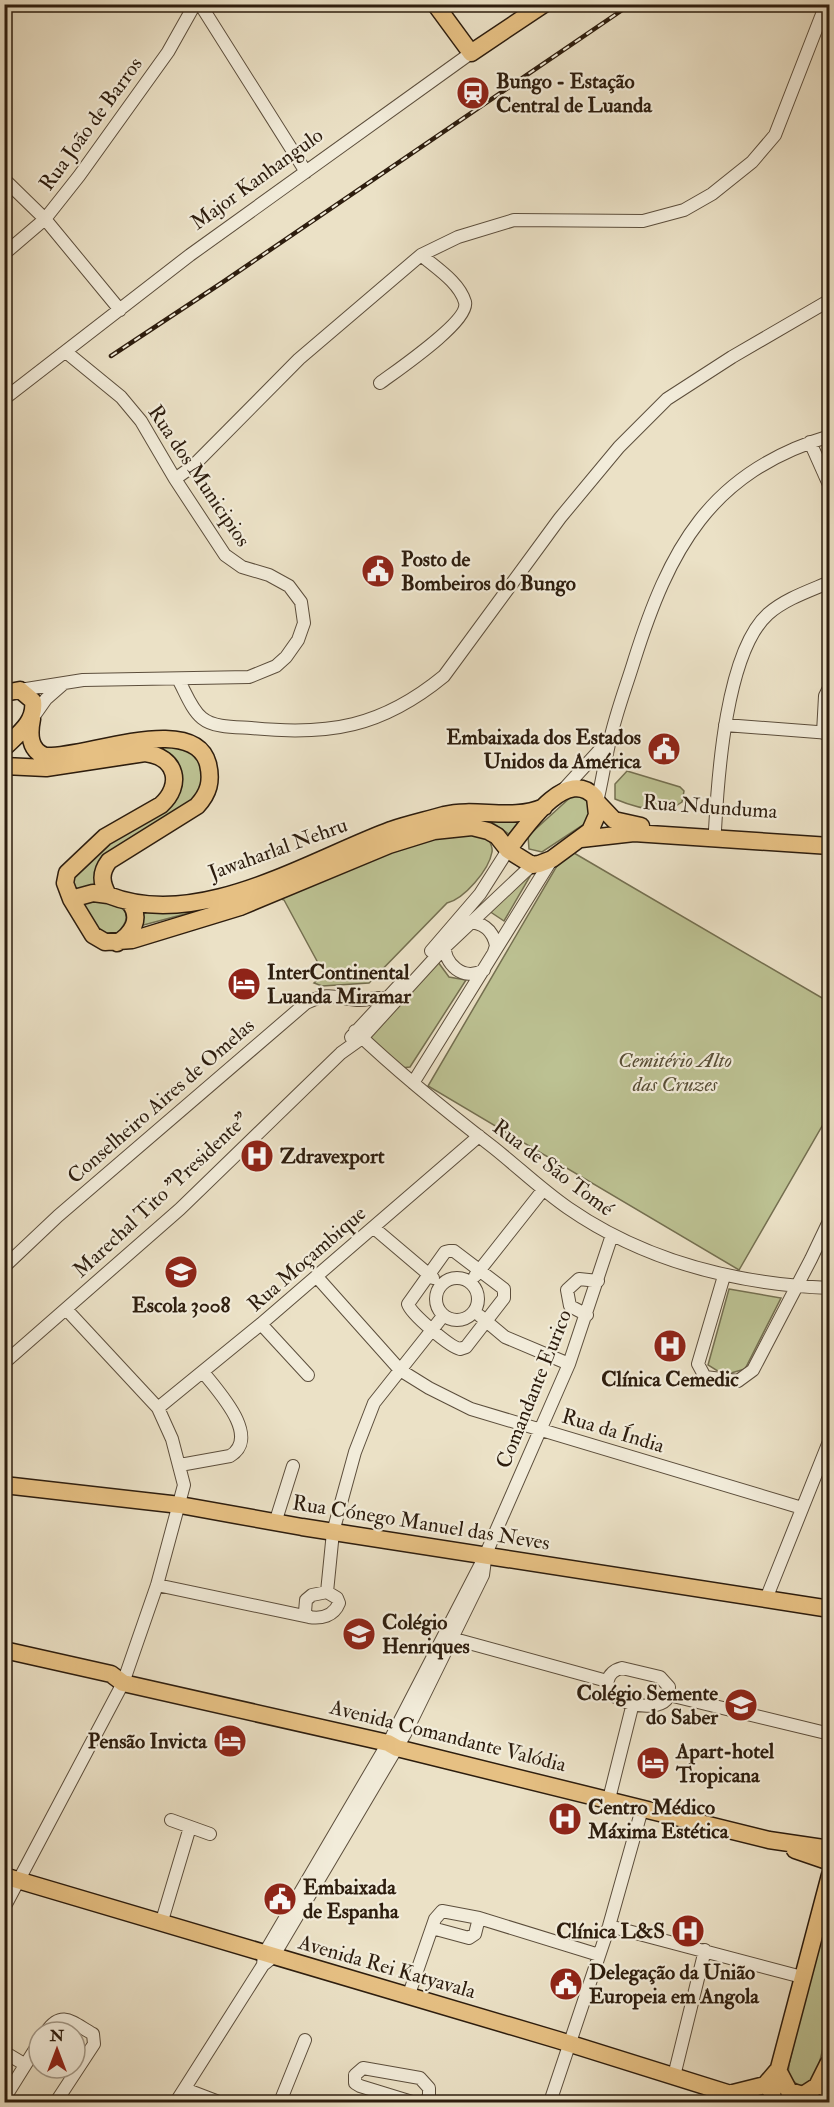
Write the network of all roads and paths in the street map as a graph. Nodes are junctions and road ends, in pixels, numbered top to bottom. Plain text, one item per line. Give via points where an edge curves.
1 (195, 4) edge
2 (200, 4) edge
3 (435, 4) edge
4 (544, 4) edge
5 (826, 4) edge
6 (471, 53) junction
7 (306, 172) junction
8 (4, 179) edge
9 (45, 219) junction
10 (4, 254) edge
11 (421, 255) junction
12 (830, 300) edge
13 (120, 310) junction
14 (66, 352) junction
15 (380, 383) dead end
16 (4, 399) edge
17 (830, 436) edge
18 (810, 442) junction
19 (174, 479) junction
20 (830, 487) edge
21 (830, 582) edge
22 (178, 679) junction
23 (66, 683) junction
24 (830, 686) edge
25 (10, 690) edge
26 (32, 719) junction
27 (725, 725) junction
28 (826, 733) edge
29 (610, 739) junction
30 (4, 748) edge
31 (4, 766) edge
32 (563, 790) junction
33 (597, 802) junction
34 (545, 807) junction
35 (714, 830) junction
36 (830, 837) edge
37 (582, 839) junction
38 (830, 846) edge
39 (508, 850) junction
40 (552, 858) junction
41 (532, 865) junction
42 (108, 895) junction
43 (71, 899) junction
44 (130, 903) junction
45 (470, 922) junction
46 (456, 923) junction
47 (444, 942) junction
48 (116, 943) junction
49 (494, 953) junction
50 (484, 970) junction
51 (357, 1000) junction
52 (390, 1001) junction
53 (373, 1019) junction
54 (359, 1035) junction
55 (413, 1083) junction
56 (479, 1136) junction
57 (543, 1190) junction
58 (830, 1219) edge
59 (374, 1228) junction
60 (612, 1235) junction
61 (4, 1267) edge
62 (479, 1270) junction
63 (428, 1274) junction
64 (724, 1276) junction
65 (317, 1277) junction
66 (598, 1281) junction
67 (470, 1282) junction
68 (441, 1284) junction
69 (796, 1286) junction
70 (830, 1288) edge
71 (66, 1309) junction
72 (474, 1312) junction
73 (587, 1315) junction
74 (443, 1316) junction
75 (486, 1322) junction
76 (261, 1324) junction
77 (432, 1329) junction
78 (4, 1363) edge
79 (569, 1364) junction
80 (400, 1370) junction
81 (203, 1371) junction
82 (308, 1375) dead end
83 (158, 1408) junction
84 (540, 1430) junction
85 (830, 1439) edge
86 (180, 1465) junction
87 (293, 1466) dead end
88 (4, 1485) edge
89 (180, 1504) junction
90 (802, 1508) junction
91 (275, 1523) junction
92 (333, 1532) junction
93 (485, 1556) junction
94 (157, 1585) junction
95 (327, 1592) junction
96 (766, 1599) junction
97 (830, 1609) edge
98 (309, 1617) junction
99 (448, 1638) junction
100 (4, 1650) edge
101 (4, 1660) edge
102 (608, 1681) junction
103 (119, 1682) junction
104 (669, 1695) junction
105 (633, 1703) junction
106 (830, 1734) edge
107 (392, 1745) junction
108 (609, 1799) junction
109 (642, 1809) junction
110 (171, 1820) dead end
111 (190, 1827) junction
112 (210, 1834) dead end
113 (769, 1840) junction
114 (830, 1849) edge
115 (830, 1862) edge
116 (830, 1875) edge
117 (12, 1878) edge
118 (826, 1899) edge
119 (4, 1908) edge
120 (479, 1918) junction
121 (161, 1924) junction
122 (609, 1926) junction
123 (432, 1928) junction
124 (705, 1950) junction
125 (599, 1955) junction
126 (267, 1958) junction
127 (802, 1977) junction
128 (408, 1997) junction
129 (87, 2031) edge
130 (305, 2040) dead end
131 (569, 2043) junction
132 (87, 2051) edge
133 (4, 2052) edge
134 (27, 2060) edge
135 (829, 2060) edge
136 (24, 2064) junction
137 (778, 2070) junction
138 (674, 2076) junction
139 (70, 2080) edge
140 (185, 2089) junction
141 (379, 2098) edge
142 (736, 2098) edge
143 (4, 2099) edge
144 (56, 2103) edge
145 (176, 2103) edge
146 (219, 2103) edge
147 (280, 2103) edge
148 (412, 2103) edge
149 (425, 2103) edge
150 (550, 2103) edge
151 (756, 2103) edge
152 (770, 2103) edge
153 (782, 2103) edge
154 (816, 2103) edge
155 (829, 2103) edge

1 - 9 street, Rua João de Barros via 168,52
2 - 7 street
3 - 6 main road
4 - 6 main road, Major Kanhangulo
5 - 11 street via 775,135 752,162 712,194 684,210 643,220 514,220 458,237
6 - 7 street, Major Kanhangulo
7 - 13 street, Major Kanhangulo
8 - 9 street
9 - 10 street, Rua João de Barros
9 - 13 street
11 - 15 street via 454,283 466,304 465,311 447,331
11 - 19 street via 299,359 193,466
12 - 22 street via 667,399 619,447 560,518 444,676 398,709 360,723 313,731 220,725 202,718
13 - 14 street, Major Kanhangulo
14 - 16 street, Major Kanhangulo
14 - 19 street, Rua dos Municipios via 121,397 141,421
17 - 18 street
18 - 20 street
18 - 29 street via 743,478 712,507 678,550 653,603
19 - 22 street, Rua dos Municipios via 225,555 242,567 279,579 301,602 303,623 294,648 276,666 249,677
21 - 27 street via 784,603 758,625 739,668
22 - 23 street, Rua dos Municipios
23 - 25 street, Rua dos Municipios
23 - 26 street via 46,699
24 - 28 street via 825,696
25 - 26 main road via 33,701
26 - 30 main road
26 - 42 main road via 32,743 45,756 177,739 201,749 206,758 210,784 206,797 190,813 109,861 102,874
27 - 28 street
27 - 35 street
29 - 32 street
29 - 33 street
31 - 43 main road via 46,768 146,753 159,756 170,765 175,777 169,798 105,837 72,866 65,883
32 - 33 main road, Rua Ndunduma via 583,788
32 - 34 main road
33 - 35 main road, Rua Ndunduma via 619,823
33 - 37 main road via 597,815
34 - 39 main road
34 - 44 main road, Jawaharlal Nehru via 517,815 450,814 393,830 278,878 218,897 182,904
35 - 36 main road, Rua Ndunduma
37 - 38 main road, Rua Ndunduma via 623,834
37 - 40 main road
39 - 41 main road, Jawaharlal Nehru
39 - 46 street, Marechal Tito "Presidente" via 492,878
39 - 48 main road, Jawaharlal Nehru via 497,836 472,827 416,835 240,907
40 - 41 main road
40 - 49 street
41 - 45 street, Marechal Tito "Presidente"
42 - 43 main road via 93,893
42 - 44 main road, Jawaharlal Nehru
43 - 48 main road via 93,935
44 - 48 main road via 135,924
45 - 46 street
45 - 47 street, Marechal Tito "Presidente"
45 - 49 street via 491,932
46 - 47 street, Marechal Tito "Presidente"
47 - 50 street via 449,964 456,969 471,974
47 - 52 street, Marechal Tito "Presidente"
49 - 50 street
50 - 55 street
51 - 52 street, Conselheiro Aires de Omelas via 374,996
51 - 53 street
51 - 61 street, Conselheiro Aires de Omelas via 333,995 306,1003
52 - 53 street, Marechal Tito "Presidente"
53 - 54 street, Marechal Tito "Presidente"
54 - 55 street, Rua de São Tomé
54 - 71 street, Marechal Tito "Presidente" via 180,1209
55 - 56 street, Rua de São Tomé
56 - 57 street, Rua de São Tomé
56 - 59 street, Rua Moçambique
57 - 60 street, Rua de São Tomé
57 - 62 street
58 - 69 street
59 - 63 street
59 - 65 street, Rua Moçambique
60 - 64 street, Rua de São Tomé via 670,1261
60 - 66 street, Comandante Eurico
62 - 63 street via 449,1251
62 - 67 street
62 - 75 street via 505,1293
63 - 68 street
63 - 77 street via 408,1304
64 - 69 street, Rua de São Tomé
64 - 69 street via 698,1364 705,1377 721,1381 738,1382 753,1370
65 - 76 street, Rua Moçambique
65 - 80 street, Rua da Índia
66 - 73 street, Comandante Eurico
66 - 73 street via 579,1279 567,1290 570,1306
67 - 68 street via 452,1278
67 - 72 street via 478,1299
68 - 74 street via 436,1304
69 - 70 street, Rua de São Tomé
71 - 78 street, Marechal Tito "Presidente"
71 - 83 street
72 - 74 street via 457,1320
72 - 75 street
73 - 79 street, Comandante Eurico
74 - 77 street
75 - 77 street via 460,1349
75 - 79 street via 505,1337
76 - 81 street, Rua Moçambique
76 - 82 street
77 - 80 street
79 - 84 street, Comandante Eurico
80 - 84 street, Rua da Índia via 471,1409
80 - 92 street via 374,1403 355,1452
81 - 83 street, Rua Moçambique
81 - 86 street via 240,1425 241,1442 230,1456
83 - 86 street
84 - 90 street, Rua da Índia
84 - 93 street, Comandante Eurico
85 - 90 street
86 - 89 street via 184,1485
87 - 91 street
88 - 89 main road, Rua Cónego Manuel das Neves
89 - 91 main road, Rua Cónego Manuel das Neves
89 - 94 street
90 - 96 street
91 - 92 main road, Rua Cónego Manuel das Neves
92 - 93 main road, Rua Cónego Manuel das Neves
92 - 95 street
93 - 96 main road, Rua Cónego Manuel das Neves
93 - 99 street, Comandante Eurico
94 - 98 street
94 - 103 street
95 - 98 street via 306,1600 305,1612
95 - 98 street via 337,1598 338,1607 324,1616
96 - 97 main road, Rua Cónego Manuel das Neves
99 - 102 street
99 - 107 street, Comandante Eurico
100 - 103 main road, Avenida Comandante Valódia via 111,1674
101 - 103 main road, Avenida Comandante Valódia
102 - 104 street via 617,1669 641,1672 664,1680
102 - 105 street via 608,1690 614,1697
103 - 107 main road, Avenida Comandante Valódia
103 - 117 street
104 - 105 street via 663,1704
104 - 106 street
105 - 108 street
107 - 108 main road, Avenida Comandante Valódia
107 - 126 street, Comandante Eurico
108 - 109 main road, Avenida Comandante Valódia
109 - 113 main road, Avenida Comandante Valódia
109 - 122 street
110 - 111 street
111 - 112 street
111 - 121 street
113 - 114 main road, Avenida Comandante Valódia
113 - 115 main road, Avenida Comandante Valódia
116 - 118 main road
117 - 119 street
117 - 121 main road, Avenida Rei Katyavala
118 - 127 main road
120 - 123 street via 442,1911
120 - 123 street via 475,1934 469,1938
120 - 125 street
121 - 126 main road, Avenida Rei Katyavala
122 - 124 street
122 - 125 street
123 - 128 street
124 - 127 street
124 - 138 street
125 - 131 street
126 - 128 main road, Avenida Rei Katyavala
126 - 140 street, Comandante Eurico
127 - 137 main road
128 - 131 main road, Avenida Rei Katyavala
129 - 132 street via 94,2039
130 - 147 street
131 - 138 main road, Avenida Rei Katyavala
131 - 150 street
133 - 136 street
134 - 136 street
135 - 137 main road via 817,2086 804,2095 789,2091
135 - 154 main road
135 - 155 main road
136 - 143 street
137 - 142 main road via 765,2085
137 - 152 main road
137 - 153 main road
138 - 142 main road, Avenida Rei Katyavala
139 - 144 street
140 - 145 street, Comandante Eurico
140 - 146 street
141 - 148 street
141 - 149 street via 355,2083 359,2070 420,2078 429,2088
142 - 151 main road, Avenida Rei Katyavala

